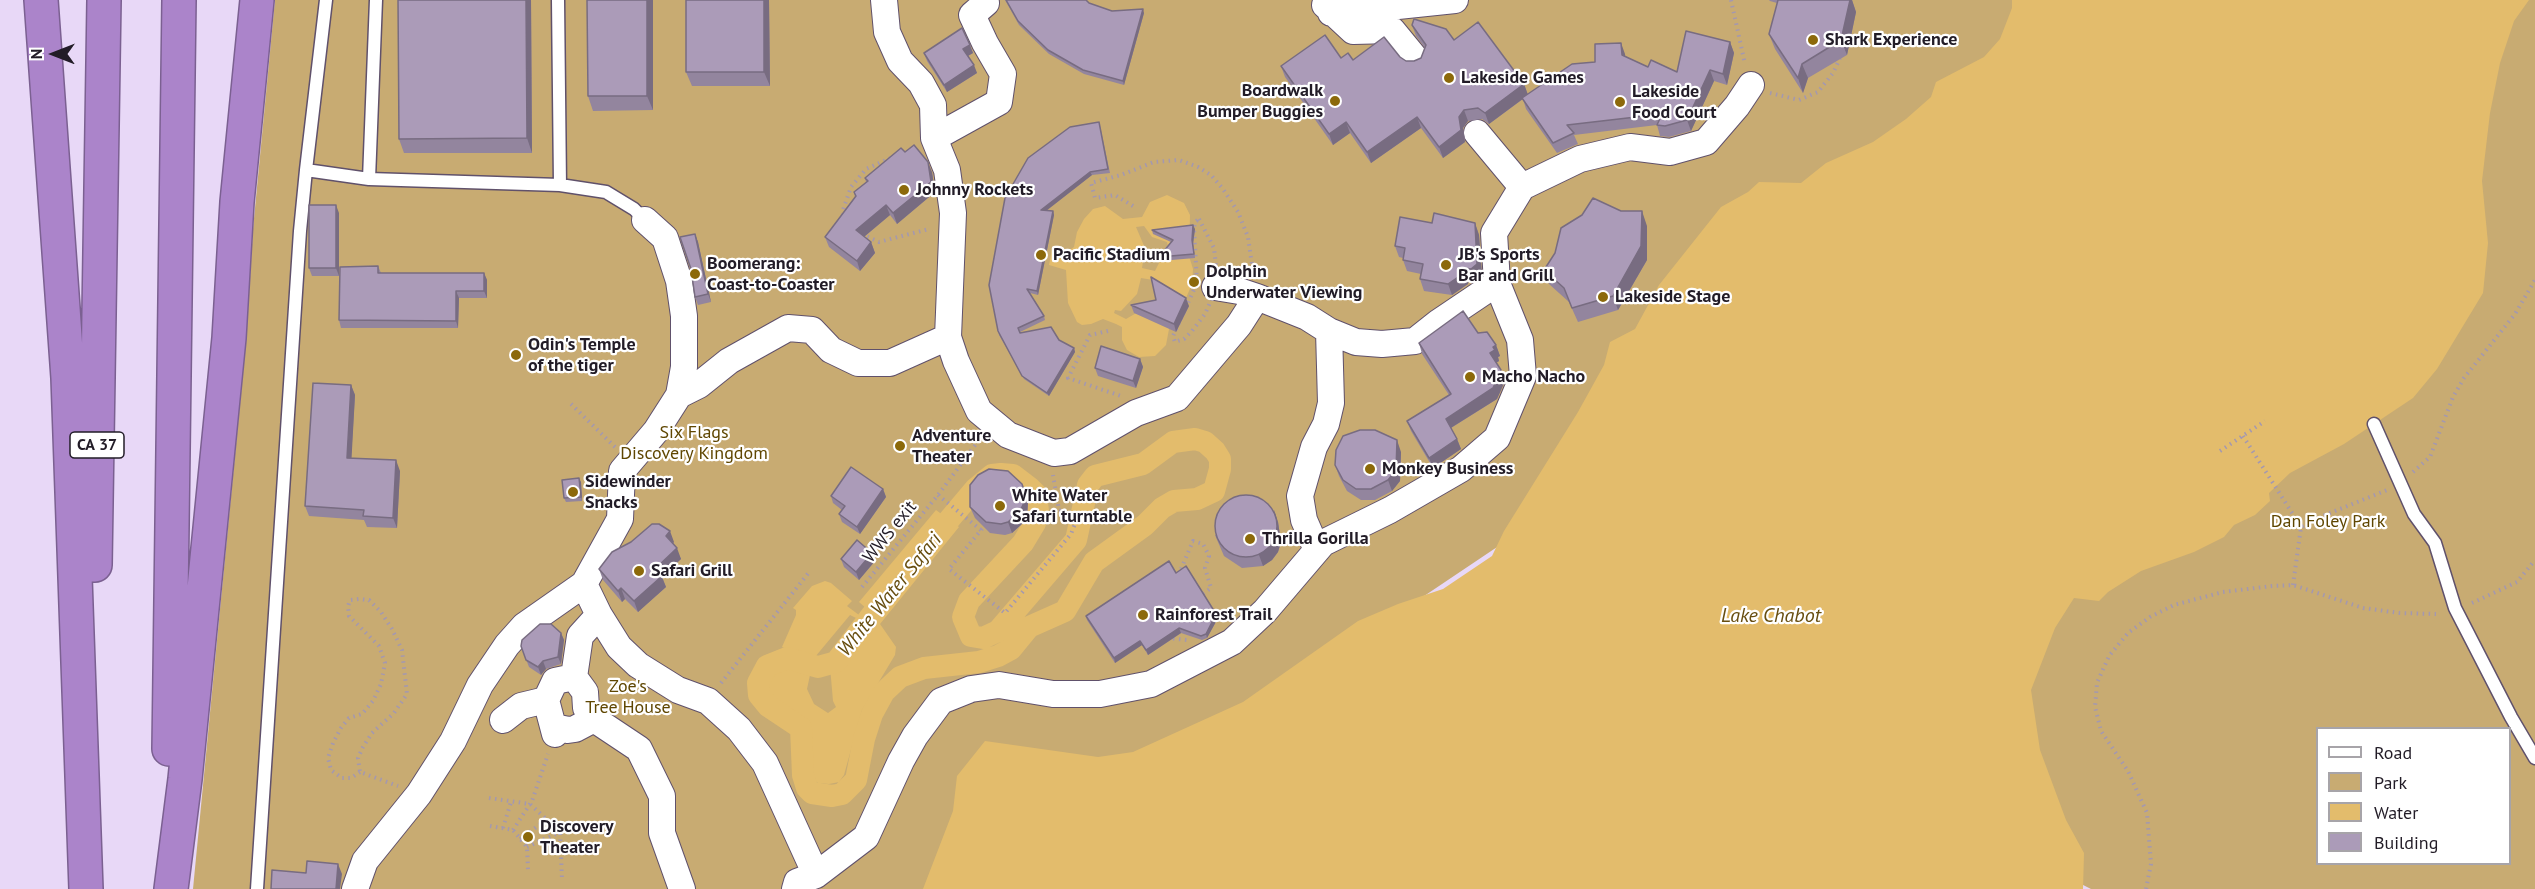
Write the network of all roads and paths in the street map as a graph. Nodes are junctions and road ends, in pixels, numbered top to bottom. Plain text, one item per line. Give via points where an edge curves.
1 (41, 0) edge
2 (104, 0) edge
3 (179, 0) edge
4 (257, 0) edge
5 (326, 0) edge
6 (376, 0) edge
7 (558, 0) edge
8 (884, 0) edge
9 (1455, 0) edge
10 (1731, 0) edge
11 (986, 3) dead end
12 (1326, 6) edge
13 (1415, 58) edge
14 (1840, 58) edge
15 (1751, 85) junction
16 (1478, 134) dead end
17 (934, 138) junction
18 (895, 156) edge
19 (306, 170) junction
20 (369, 179) junction
21 (560, 185) junction
22 (1522, 187) junction
23 (1133, 206) dead end
24 (1199, 219) dead end
25 (645, 220) joint
26 (844, 223) edge
27 (953, 224) junction
28 (859, 234) edge
29 (2535, 280) edge
30 (1497, 283) junction
31 (1215, 287) dead end
32 (1257, 297) junction
33 (1108, 331) dead end
34 (1329, 331) junction
35 (948, 337) junction
36 (1175, 342) dead end
37 (1068, 378) dead end
38 (679, 395) junction
39 (571, 405) dead end
40 (2265, 421) dead end
41 (993, 422) junction
42 (2374, 424) dead end
43 (2243, 436) junction
44 (1043, 449) junction
45 (2220, 451) dead end
46 (630, 462) junction
47 (2399, 483) junction
48 (938, 495) junction
49 (987, 523) edge
50 (2301, 527) junction
51 (981, 530) junction
52 (1317, 550) junction
53 (2535, 560) edge
54 (810, 571) dead end
55 (1189, 583) edge
56 (584, 584) junction
57 (2293, 585) junction
58 (862, 587) dead end
59 (1193, 590) edge
60 (1197, 597) junction
61 (2472, 603) dead end
62 (1201, 605) edge
63 (2436, 614) dead end
64 (599, 615) junction
65 (574, 677) junction
66 (546, 700) junction
67 (708, 700) junction
68 (594, 719) junction
69 (503, 720) dead end
70 (554, 730) junction
71 (2535, 758) edge
72 (360, 772) junction
73 (419, 794) junction
74 (489, 798) dead end
75 (511, 802) junction
76 (530, 804) junction
77 (546, 819) junction
78 (489, 826) dead end
79 (503, 828) junction
80 (513, 830) junction
81 (560, 832) junction
82 (520, 839) junction
83 (527, 847) junction
84 (528, 870) dead end
85 (816, 875) junction
86 (562, 879) dead end
87 (88, 889) edge
88 (165, 889) edge
89 (171, 889) edge
90 (256, 889) edge
91 (356, 889) edge
92 (682, 889) edge
93 (795, 889) edge
94 (2146, 889) edge

1 - 87 highway via 68,378
2 - 87 highway, CA 37
3 - 88 highway
4 - 89 highway via 237,202 229,338
5 - 19 lane
6 - 20 lane
7 - 21 lane
8 - 17 street via 887,32 900,62 921,83 933,105
9 - 12 street
10 - 15 path
11 - 17 street via 972,15 1003,74 999,102
12 - 13 street via 1353,31 1392,30
14 - 15 path via 1818,92 1800,100
15 - 22 street via 1706,142 1670,152 1630,147 1580,159
16 - 22 street
17 - 27 street via 947,170
18 - 26 path via 866,169 851,187 843,210
19 - 20 lane
19 - 90 lane
20 - 21 lane
21 - 25 lane via 606,192
22 - 30 street via 1494,233
23 - 32 path via 1115,195 1095,198 1091,183 1166,160 1179,160 1211,176 1238,212 1248,237
24 - 36 path via 1194,228 1197,283 1173,336
25 - 38 street via 665,238 679,281 684,367
27 - 28 path via 879,242
27 - 35 street
29 - 47 path via 2515,314 2464,378 2430,457
30 - 34 street via 1415,341 1356,342
30 - 52 street via 1520,340 1523,376 1497,438 1461,469 1323,543
31 - 32 street
32 - 34 street via 1307,317
32 - 44 street via 1239,325 1177,398 1136,413 1070,452
33 - 37 path via 1090,335
34 - 52 street via 1331,403 1300,496 1304,520
35 - 38 street via 890,363 858,363 831,350 812,330 788,328
35 - 41 street via 968,389 980,411
38 - 46 street
39 - 46 path
40 - 43 path
41 - 44 street via 1008,435
41 - 48 path, WWS exit
42 - 47 lane
43 - 45 path
43 - 50 path
44 - 51 path via 1051,466 1059,510 1078,516 1071,534 1005,613 949,569
46 - 56 street via 622,471 620,519
47 - 50 path
47 - 71 lane via 2414,514 2436,543 2455,608
48 - 51 path, WWS exit
48 - 58 path, WWS exit
49 - 51 path
50 - 57 path
52 - 85 street via 1233,642 1151,684 1100,694 1053,694 999,685 971,688 941,700 901,761 866,837
53 - 61 path via 2517,582
54 - 67 path
55 - 60 path via 1181,569 1193,541 1203,544 1209,556 1205,568 1211,588
56 - 64 street
56 - 73 street via 553,603 507,645
57 - 63 path via 2363,608
57 - 94 path via 2223,592 2174,605 2127,633 2109,656 2097,683 2096,707 2101,731 2128,771 2147,813 2151,864
59 - 60 path
60 - 62 path
64 - 65 street via 580,636
64 - 67 street via 619,647 638,666 678,690
65 - 66 street via 555,681
65 - 68 street via 585,692 586,708
66 - 69 street via 521,706
66 - 70 street
67 - 85 street via 739,729 765,762
68 - 70 street via 575,729
68 - 92 street via 639,749 662,796 662,832
70 - 76 path
72 - 72 path via 358,758 363,747 407,694 402,651 392,629 369,600 359,599 350,600 349,616 379,646 385,663 381,684 362,714 349,718 341,728 328,758 332,770 342,778
72 - 73 path
73 - 91 street via 365,861
74 - 75 path
75 - 76 path
75 - 79 path
76 - 77 path
76 - 80 path
77 - 81 path
77 - 82 path
78 - 79 path
79 - 80 path
80 - 82 path
81 - 83 path
81 - 86 path
82 - 83 path
83 - 84 path
85 - 93 street via 797,882

